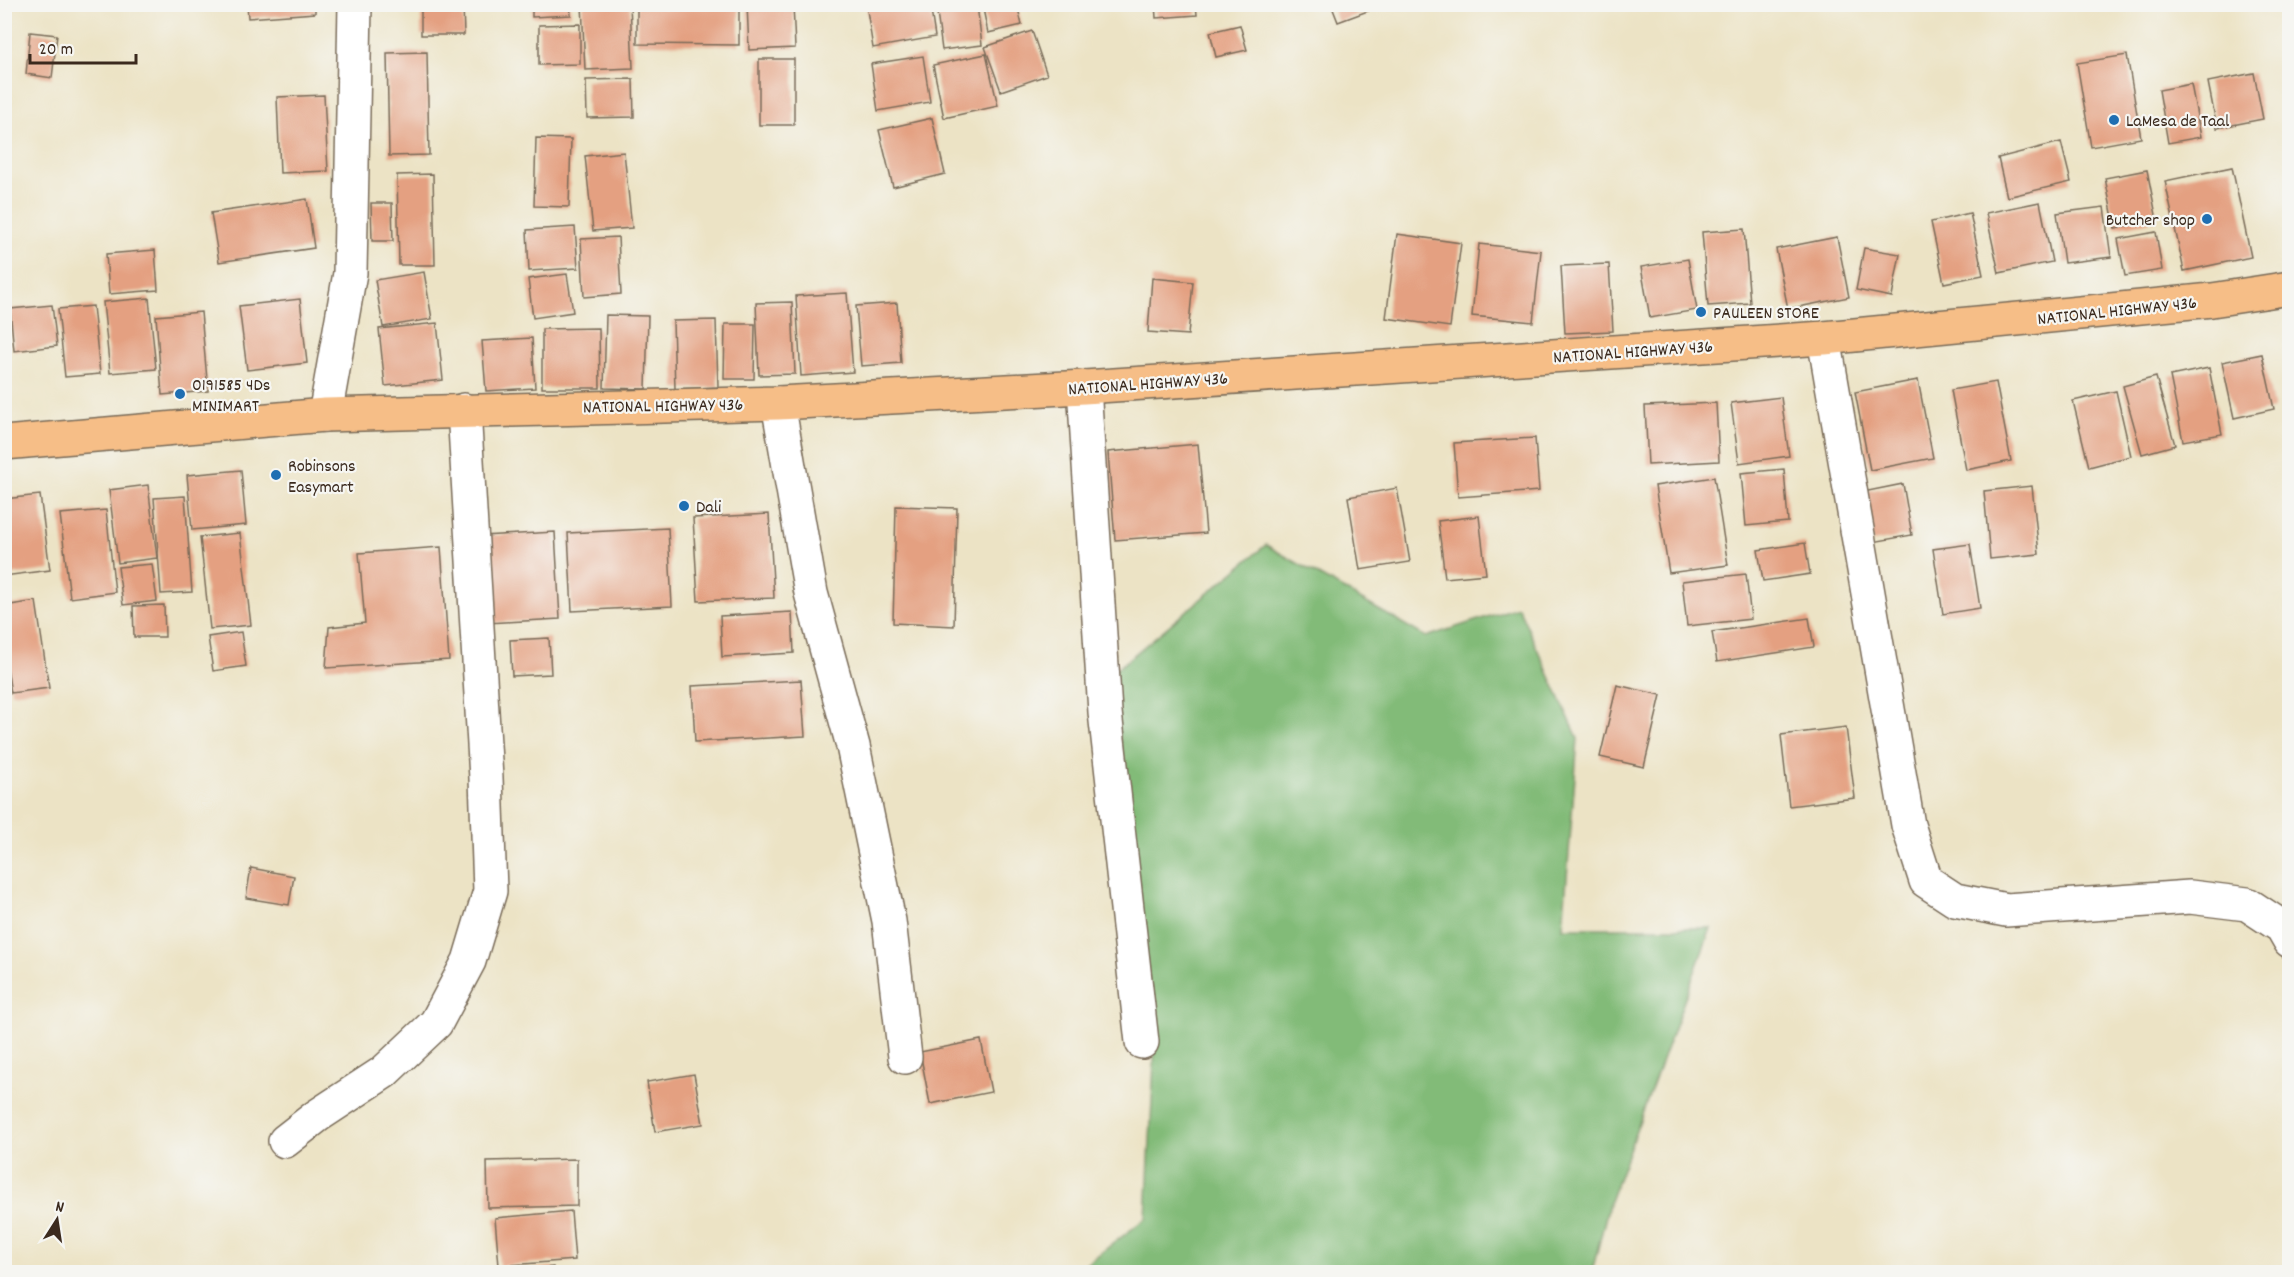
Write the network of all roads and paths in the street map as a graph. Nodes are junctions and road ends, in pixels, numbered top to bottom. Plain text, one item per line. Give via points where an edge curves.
1 (355, 4) edge
2 (2289, 288) edge
3 (1824, 338) junction
4 (1084, 387) junction
5 (778, 403) junction
6 (464, 410) junction
7 (325, 416) junction
8 (4, 443) edge
9 (2289, 941) edge
10 (1142, 1042) dead end
11 (905, 1057) dead end
12 (285, 1141) dead end

1 - 7 street via 350,273
2 - 3 main road, NATIONAL HIGHWAY 436 via 2212,300
3 - 4 main road, NATIONAL HIGHWAY 436
3 - 9 street via 1908,825 1926,881 1955,900 2006,910 2190,897 2247,904 2282,927
4 - 5 main road, NATIONAL HIGHWAY 436
4 - 10 street via 1105,712
5 - 6 main road, NATIONAL HIGHWAY 436
5 - 11 street via 811,593 854,746 889,921
6 - 7 main road, NATIONAL HIGHWAY 436
6 - 12 street via 490,891 469,961 436,1023 384,1072
7 - 8 main road, NATIONAL HIGHWAY 436

